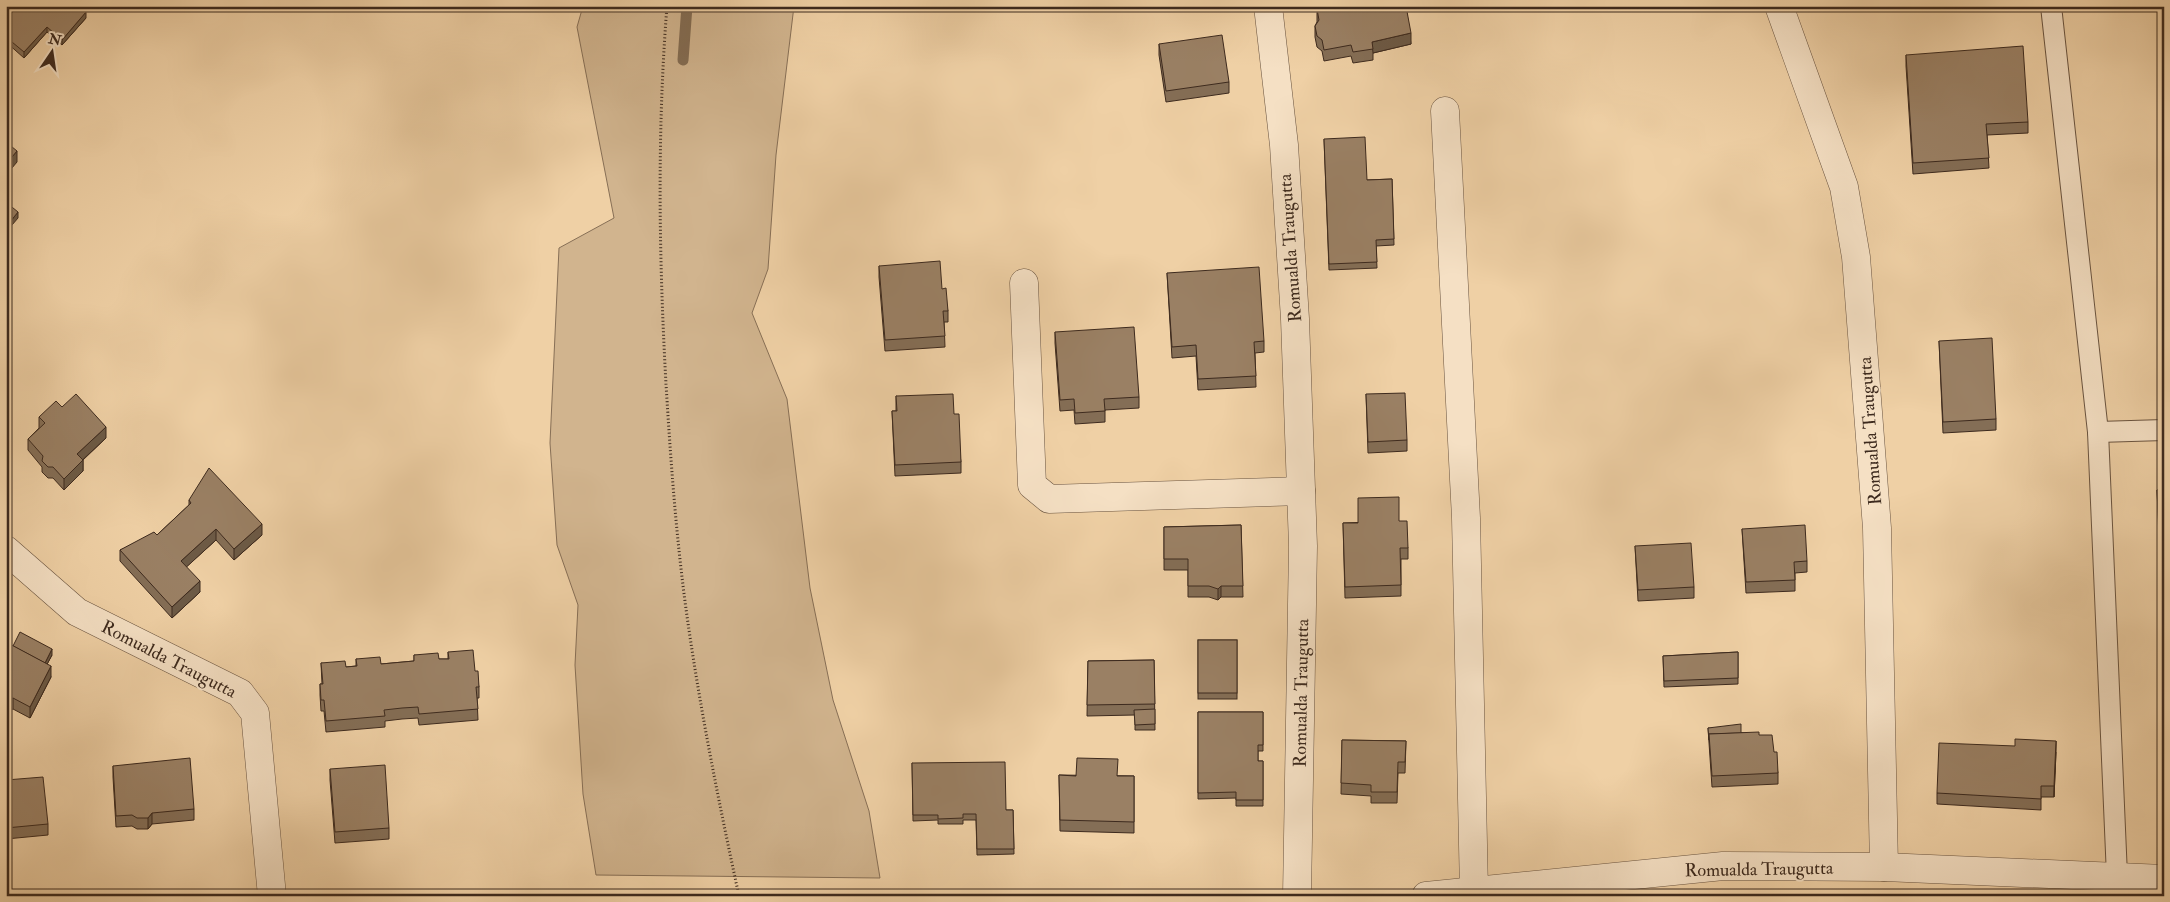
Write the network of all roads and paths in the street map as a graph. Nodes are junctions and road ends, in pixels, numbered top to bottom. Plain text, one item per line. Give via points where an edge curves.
1 (667, 6) edge
2 (1268, 6) edge
3 (1779, 6) edge
4 (2051, 6) edge
5 (1445, 111) dead end
6 (1024, 283) dead end
7 (2164, 430) edge
8 (2098, 432) junction
9 (1301, 491) junction
10 (6, 550) edge
11 (1884, 868) junction
12 (2117, 876) junction
13 (2164, 879) edge
14 (1474, 891) junction
15 (272, 896) edge
16 (739, 896) edge
17 (1297, 896) edge
18 (1426, 896) edge

1 - 16 path via 658,156 669,438 688,629
2 - 9 street, Romualda Traugutta via 1284,145
3 - 11 street, Romualda Traugutta via 1844,188 1856,257 1877,528
4 - 8 lane
5 - 14 street via 1466,518
6 - 9 street via 1032,485 1049,499
7 - 8 lane
8 - 12 lane
9 - 17 street, Romualda Traugutta via 1303,546
10 - 15 street, Romualda Traugutta via 77,612 240,693 255,713
11 - 12 street, Romualda Traugutta
11 - 14 street, Romualda Traugutta via 1723,866
12 - 13 street, Romualda Traugutta
14 - 18 street, Romualda Traugutta

